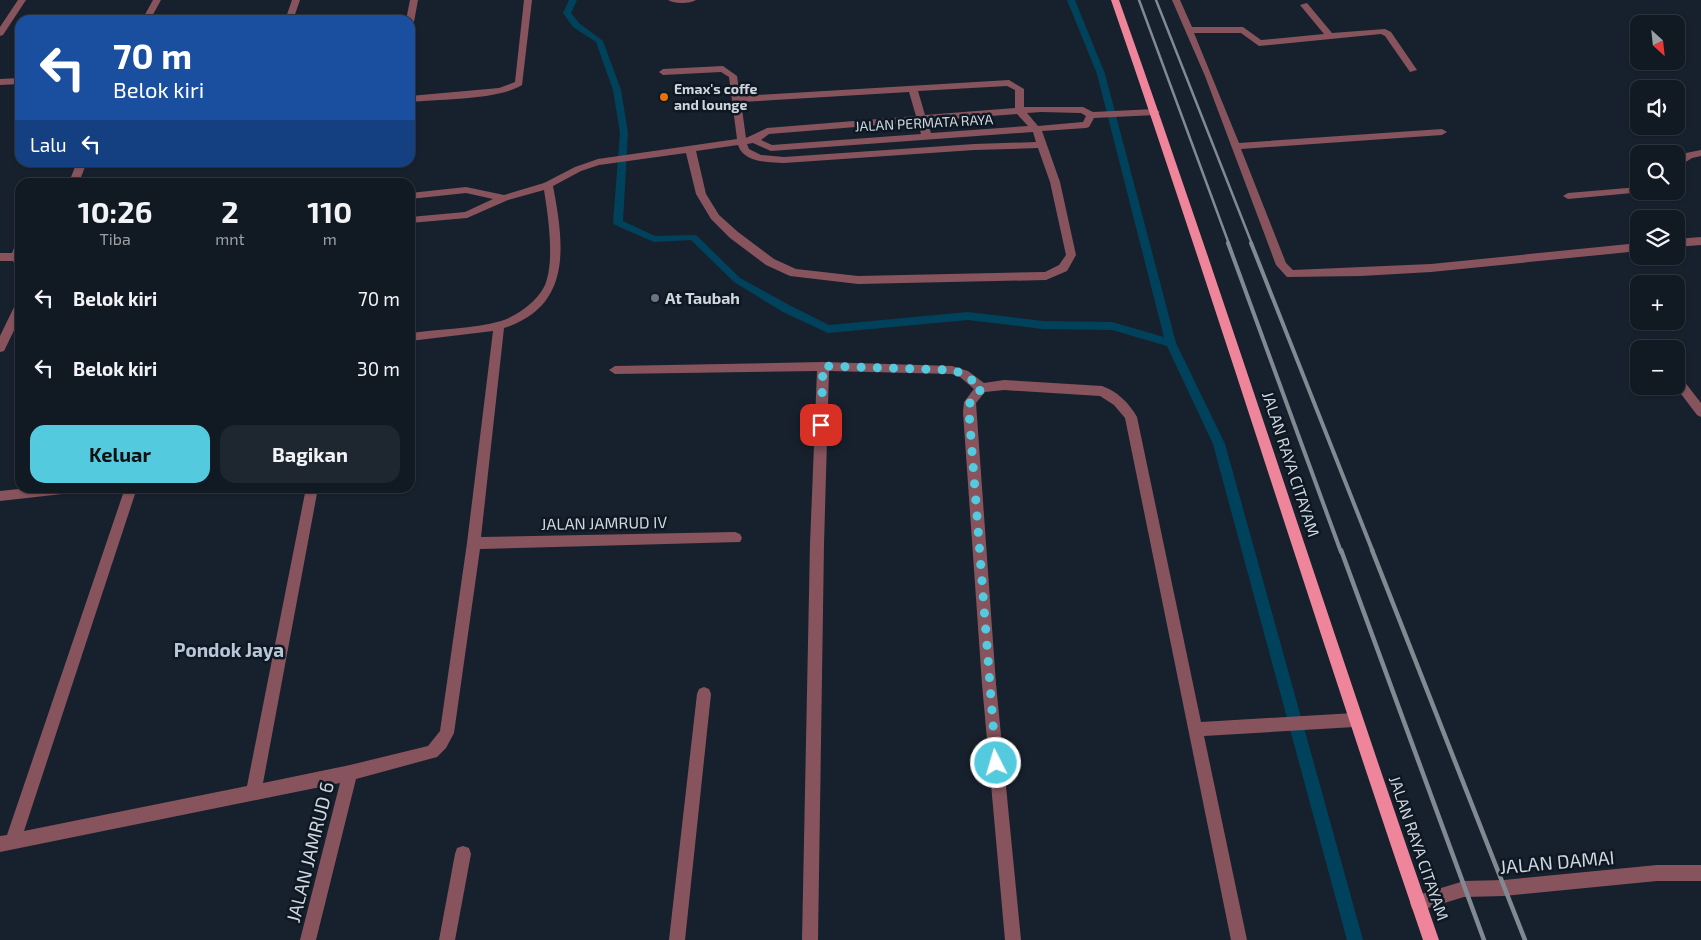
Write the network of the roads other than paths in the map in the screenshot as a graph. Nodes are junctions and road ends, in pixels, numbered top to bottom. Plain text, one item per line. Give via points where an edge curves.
1 (22, 0) edge
2 (156, 0) edge
3 (296, 0) edge
4 (414, 0) edge
5 (528, 0) edge
6 (672, 0) edge
7 (692, 0) edge
8 (1115, 0) edge
9 (1176, 0) edge
10 (1304, 4) dead end
11 (148, 15) edge
12 (291, 15) edge
13 (411, 15) edge
14 (1188, 30) junction
15 (0, 33) edge
16 (1330, 36) junction
17 (1413, 70) dead end
18 (663, 72) dead end
19 (15, 80) edge
20 (0, 82) edge
21 (913, 89) junction
22 (415, 99) edge
23 (737, 99) junction
24 (1020, 111) junction
25 (1155, 112) junction
26 (1091, 115) junction
27 (920, 118) junction
28 (1037, 130) junction
29 (1442, 132) dead end
30 (927, 137) junction
31 (754, 140) junction
32 (742, 142) junction
33 (1042, 145) junction
34 (1234, 146) junction
35 (690, 148) junction
36 (1701, 153) edge
37 (1685, 158) edge
38 (548, 185) junction
39 (1630, 191) edge
40 (415, 195) edge
41 (1568, 196) dead end
42 (504, 198) junction
43 (415, 220) edge
44 (1701, 241) edge
45 (1685, 242) edge
46 (1630, 248) edge
47 (0, 257) edge
48 (15, 260) edge
49 (15, 316) edge
50 (499, 325) junction
51 (415, 336) edge
52 (0, 348) edge
53 (823, 366) junction
54 (614, 370) dead end
55 (982, 388) junction
56 (1685, 390) edge
57 (1701, 412) edge
58 (26, 493) edge
59 (129, 493) edge
60 (311, 493) edge
61 (0, 496) edge
62 (735, 538) dead end
63 (474, 543) junction
64 (704, 694) dead end
65 (1354, 720) junction
66 (1195, 730) junction
67 (350, 773) junction
68 (254, 792) junction
69 (7, 843) edge
70 (463, 854) dead end
71 (1701, 873) edge
72 (1418, 903) junction
73 (308, 940) edge
74 (447, 940) edge
75 (677, 940) edge
76 (810, 940) edge
77 (1013, 940) edge
78 (1239, 940) edge
79 (1431, 940) edge

1 - 15 street
2 - 11 street
3 - 12 street
4 - 13 street
5 - 22 street via 519,83 499,91
6 - 7 street
8 - 25 main road, JALAN RAYA CITAYAM
9 - 14 street
10 - 16 street
14 - 16 street via 1243,30 1259,43
14 - 34 street via 1209,76
16 - 17 street via 1385,32
18 - 23 street via 723,69 733,76
19 - 20 street
21 - 23 street
21 - 24 street via 1009,83 1019,89
21 - 27 street
23 - 32 street
24 - 26 street, JALAN PERMATA RAYA via 1083,110
24 - 27 street, JALAN PERMATA RAYA
24 - 28 street
25 - 26 street, JALAN PERMATA RAYA
25 - 65 main road, JALAN RAYA CITAYAM
26 - 28 street, JALAN PERMATA RAYA via 1086,125
27 - 30 street
27 - 31 street, JALAN PERMATA RAYA via 767,131
28 - 30 street, JALAN PERMATA RAYA
28 - 33 street
29 - 34 street
30 - 31 street, JALAN PERMATA RAYA via 771,148
31 - 32 street, JALAN PERMATA RAYA
32 - 33 street via 745,151 759,158 784,160
32 - 35 street, JALAN PERMATA RAYA
33 - 35 street via 1055,182 1071,255 1063,268 1046,276 858,280 794,273 770,262 734,235 715,217 701,194
34 - 46 street via 1280,265 1291,274 1431,268
35 - 38 street, JALAN PERMATA RAYA via 598,162
36 - 37 street
38 - 42 street, JALAN PERMATA RAYA
38 - 50 street via 553,209 553,278 541,300
39 - 41 street
40 - 42 street via 466,190
42 - 43 street, JALAN PERMATA RAYA via 467,215
44 - 45 street
47 - 48 street
49 - 52 street
50 - 51 street
50 - 63 street
53 - 54 street
53 - 55 street via 952,370 964,374
53 - 76 street
55 - 66 street via 1004,385 1102,391 1114,396 1131,417
55 - 77 street via 970,402 969,412 989,684
56 - 57 street
58 - 61 street
59 - 69 street
60 - 68 street
62 - 63 street, JALAN JAMRUD IV
63 - 67 street via 447,733 432,752
64 - 75 street
65 - 66 street
65 - 72 main road, JALAN RAYA CITAYAM
66 - 78 street
67 - 68 street
67 - 73 street, JALAN JAMRUD 6
68 - 69 street
70 - 74 street
71 - 72 street, JALAN DAMAI via 1657,873 1464,889
72 - 79 main road, JALAN RAYA CITAYAM

